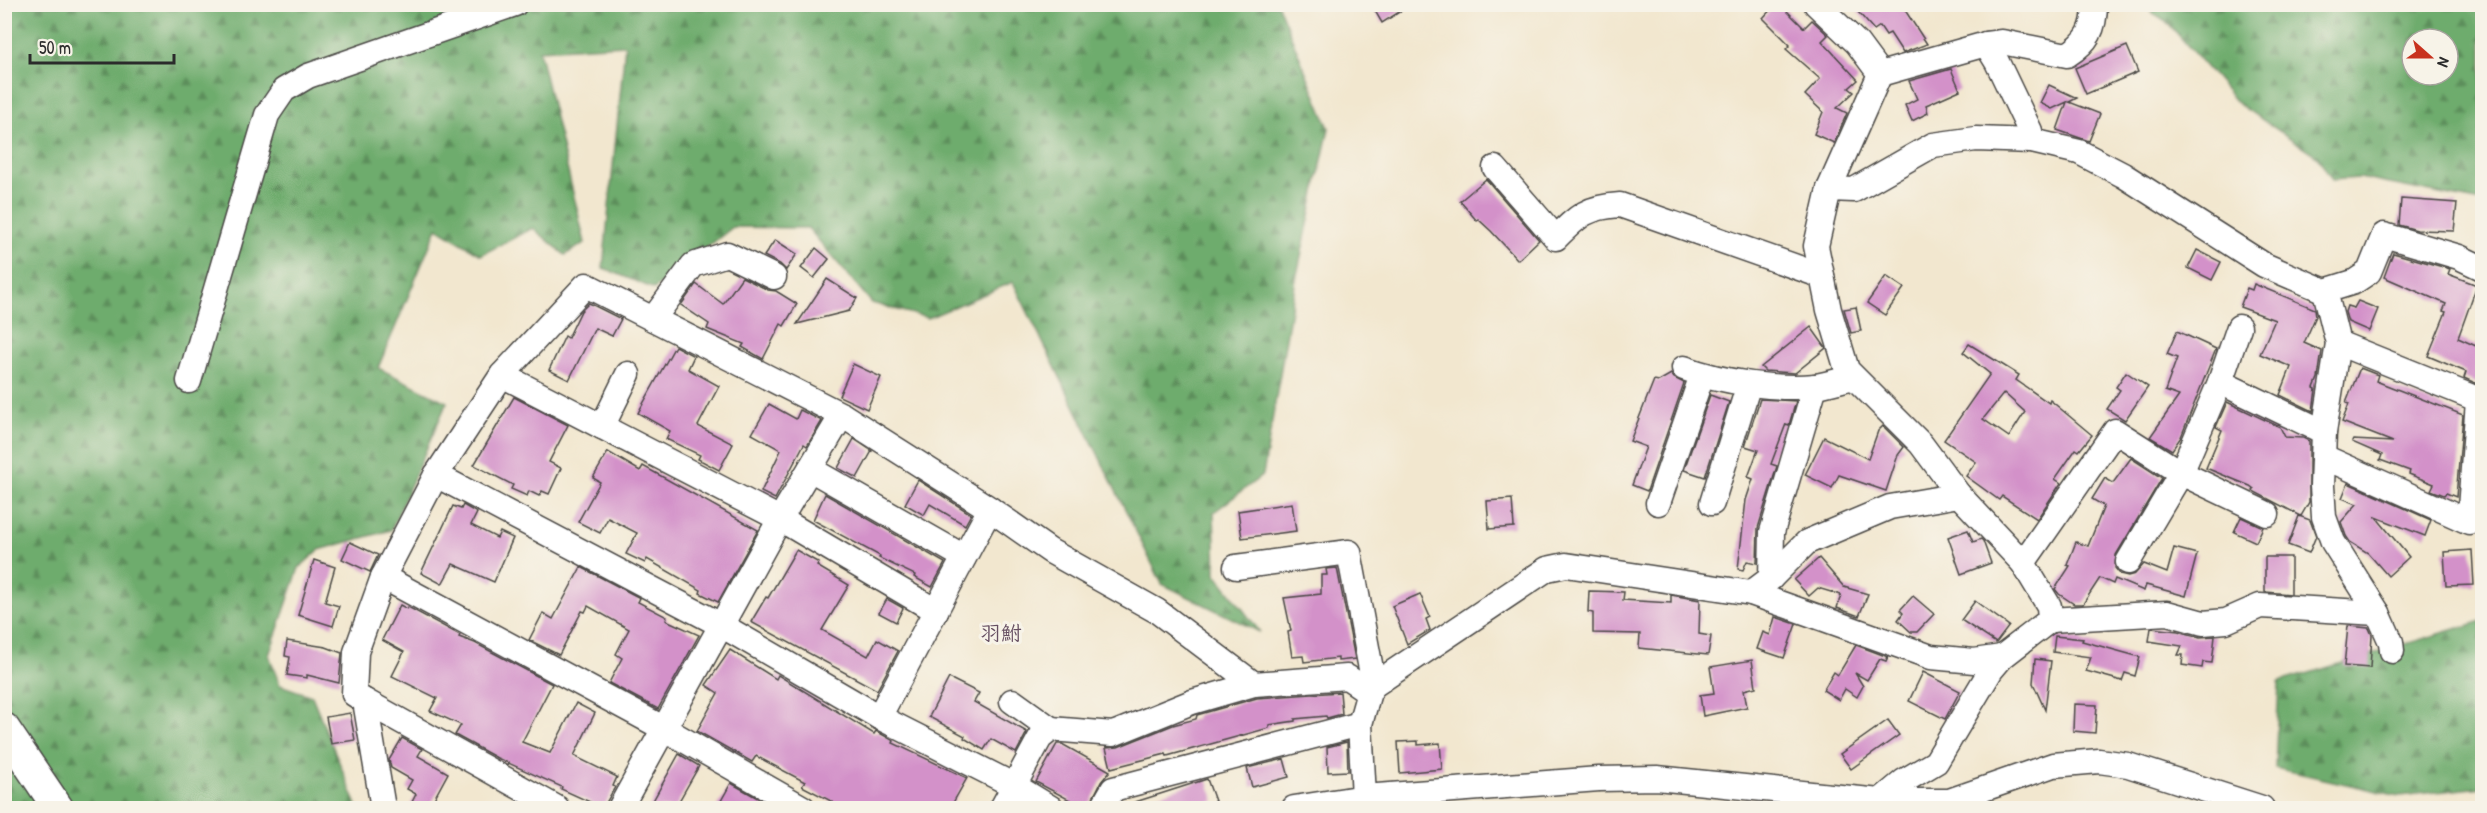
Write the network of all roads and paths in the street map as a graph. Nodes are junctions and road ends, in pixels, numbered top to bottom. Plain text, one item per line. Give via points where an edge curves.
1 (515, 4) edge
2 (1816, 4) edge
3 (2095, 4) edge
4 (1986, 44) junction
5 (1880, 74) junction
6 (2032, 141) junction
7 (1495, 168) dead end
8 (1829, 189) junction
9 (2482, 268) edge
10 (1822, 276) junction
11 (774, 277) dead end
12 (2325, 291) junction
13 (653, 319) junction
14 (2239, 327) dead end
15 (2338, 342) junction
16 (628, 374) dead end
17 (502, 375) junction
18 (1853, 378) junction
19 (189, 381) dead end
20 (2220, 382) junction
21 (1749, 384) junction
22 (1815, 386) junction
23 (2480, 401) edge
24 (842, 415) junction
25 (602, 427) junction
26 (2324, 432) junction
27 (2324, 457) junction
28 (810, 469) junction
29 (2181, 473) junction
30 (436, 476) junction
31 (1959, 495) junction
32 (1658, 503) dead end
33 (1712, 503) dead end
34 (990, 509) junction
35 (2267, 514) dead end
36 (780, 519) junction
37 (964, 557) junction
38 (2128, 562) dead end
39 (2023, 563) junction
40 (1236, 567) dead end
41 (383, 576) junction
42 (1772, 578) junction
43 (1751, 593) junction
44 (936, 610) junction
45 (2378, 613) junction
46 (2050, 620) junction
47 (721, 625) junction
48 (2392, 651) dead end
49 (2002, 657) junction
50 (1254, 684) junction
51 (1372, 688) junction
52 (1012, 700) dead end
53 (365, 701) junction
54 (879, 717) junction
55 (1360, 724) junction
56 (4, 728) edge
57 (663, 728) junction
58 (1051, 729) junction
59 (1015, 786) junction
60 (778, 803) edge
61 (1366, 803) edge
62 (1878, 805) edge
63 (58, 808) edge
64 (383, 808) edge
65 (557, 808) edge
66 (620, 808) edge
67 (803, 808) edge
68 (1002, 808) edge
69 (1051, 808) edge
70 (1102, 808) edge
71 (1294, 808) edge
72 (2262, 808) edge

1 - 19 street via 308,76 284,90 267,115
2 - 5 street via 1857,43
3 - 4 street via 2095,24 2086,39 2067,55 2002,42
4 - 5 street
4 - 6 street
5 - 8 street
6 - 8 street via 1976,138 1934,146 1854,190
6 - 12 street via 2079,152 2123,175 2264,265
7 - 10 street via 1556,238 1580,215 1597,206 1620,205
8 - 10 street via 1816,246
9 - 12 street via 2459,257 2384,235 2369,272 2354,282
10 - 18 street via 1847,370
11 - 13 street via 727,254 693,265
12 - 15 street
13 - 17 street via 586,285
13 - 24 street
14 - 20 street
15 - 23 street
15 - 26 street
16 - 25 street
17 - 25 street
17 - 30 street
18 - 22 street
18 - 31 street via 1871,391 1921,444
20 - 26 street
20 - 29 street
21 - 22 street
21 - 32 street via 1693,371
21 - 33 street
22 - 42 street via 1772,532
23 - 27 street via 2469,522
24 - 28 street
24 - 34 street
25 - 36 street
26 - 27 street
27 - 45 street via 2324,517 2333,542
28 - 36 street
28 - 37 street
29 - 35 street
29 - 38 street
29 - 39 street via 2115,431
30 - 41 street
30 - 47 street
31 - 39 street
31 - 42 street via 1890,507 1807,542
34 - 37 street
34 - 50 street via 1050,551 1157,611
36 - 44 street
36 - 47 street
37 - 44 street
39 - 46 street via 2049,606
40 - 51 street via 1349,552
41 - 53 street via 356,652 354,694
41 - 57 street
42 - 43 street
43 - 49 street via 1931,657 1974,661
43 - 51 street via 1566,566 1547,569
44 - 54 street
45 - 46 street via 2260,606 2226,621 2203,623 2167,614
45 - 48 street
46 - 49 street
47 - 54 street
47 - 57 street
49 - 62 street via 1936,762
50 - 51 street via 1347,677
50 - 58 street via 1192,702 1113,734
51 - 55 street
52 - 58 street
53 - 64 street
53 - 65 street
54 - 59 street
55 - 61 street
55 - 70 street via 1113,789
56 - 63 main road
57 - 60 street
57 - 66 street
58 - 59 street via 1040,738
59 - 68 street
59 - 69 street
60 - 67 street
61 - 62 street via 1599,779 1657,778
61 - 71 street
62 - 72 street via 1949,801 2053,765 2099,761 2128,765

